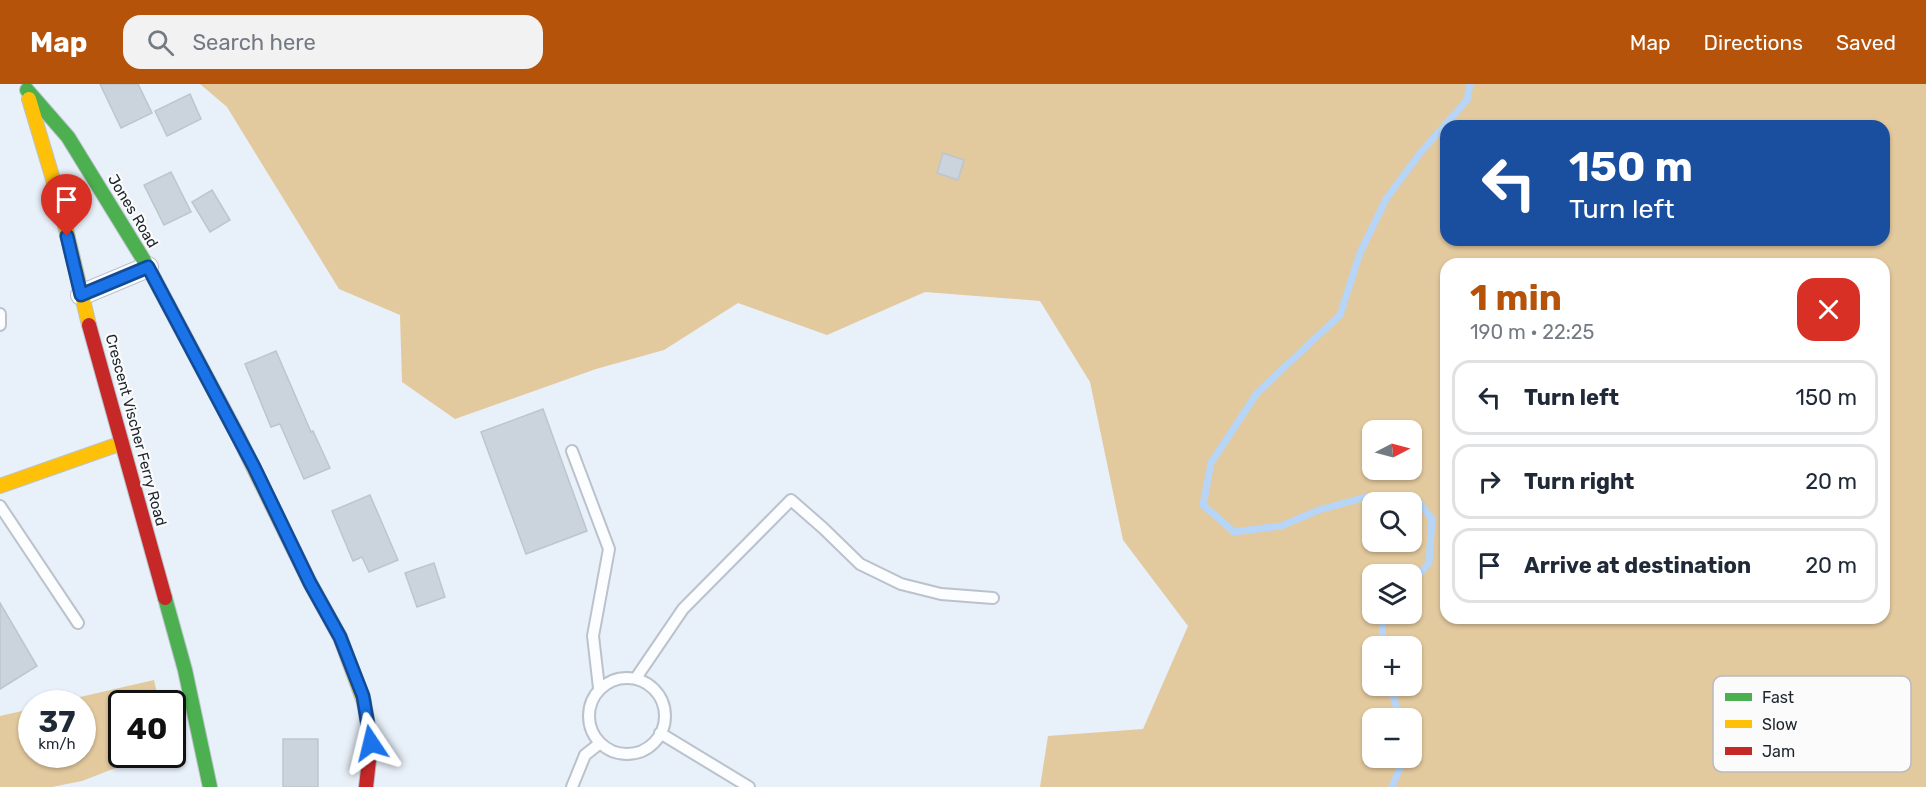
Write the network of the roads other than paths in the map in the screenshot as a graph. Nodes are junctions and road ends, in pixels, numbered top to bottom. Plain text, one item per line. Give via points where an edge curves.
1 (26, 87) edge
2 (148, 267) junction
3 (81, 295) junction
4 (0, 314) edge
5 (0, 325) edge
6 (122, 443) junction
7 (573, 451) dead end
8 (0, 486) edge
9 (0, 506) edge
10 (993, 598) dead end
11 (78, 622) dead end
12 (636, 678) junction
13 (599, 688) junction
14 (660, 733) junction
15 (599, 744) junction
16 (745, 786) edge
17 (210, 787) edge
18 (366, 787) edge
19 (572, 787) edge

1 - 2 street, Jones Road via 68,137
1 - 3 street, Crescent Vischer Ferry Road via 58,196
2 - 3 street
2 - 18 street, Jones Road via 340,637 363,696 370,734
3 - 6 street, Crescent Vischer Ferry Road
4 - 5 lane
6 - 8 street
6 - 17 street, Crescent Vischer Ferry Road via 185,670
7 - 13 lane via 609,549 593,636
9 - 11 lane
10 - 12 lane via 941,594 901,584 870,569 791,500 683,609
12 - 13 lane via 616,678
12 - 14 lane via 654,688 664,705
13 - 15 lane via 589,706 589,726
14 - 15 lane via 654,743 637,754 617,754
14 - 16 lane
15 - 19 lane via 585,755

